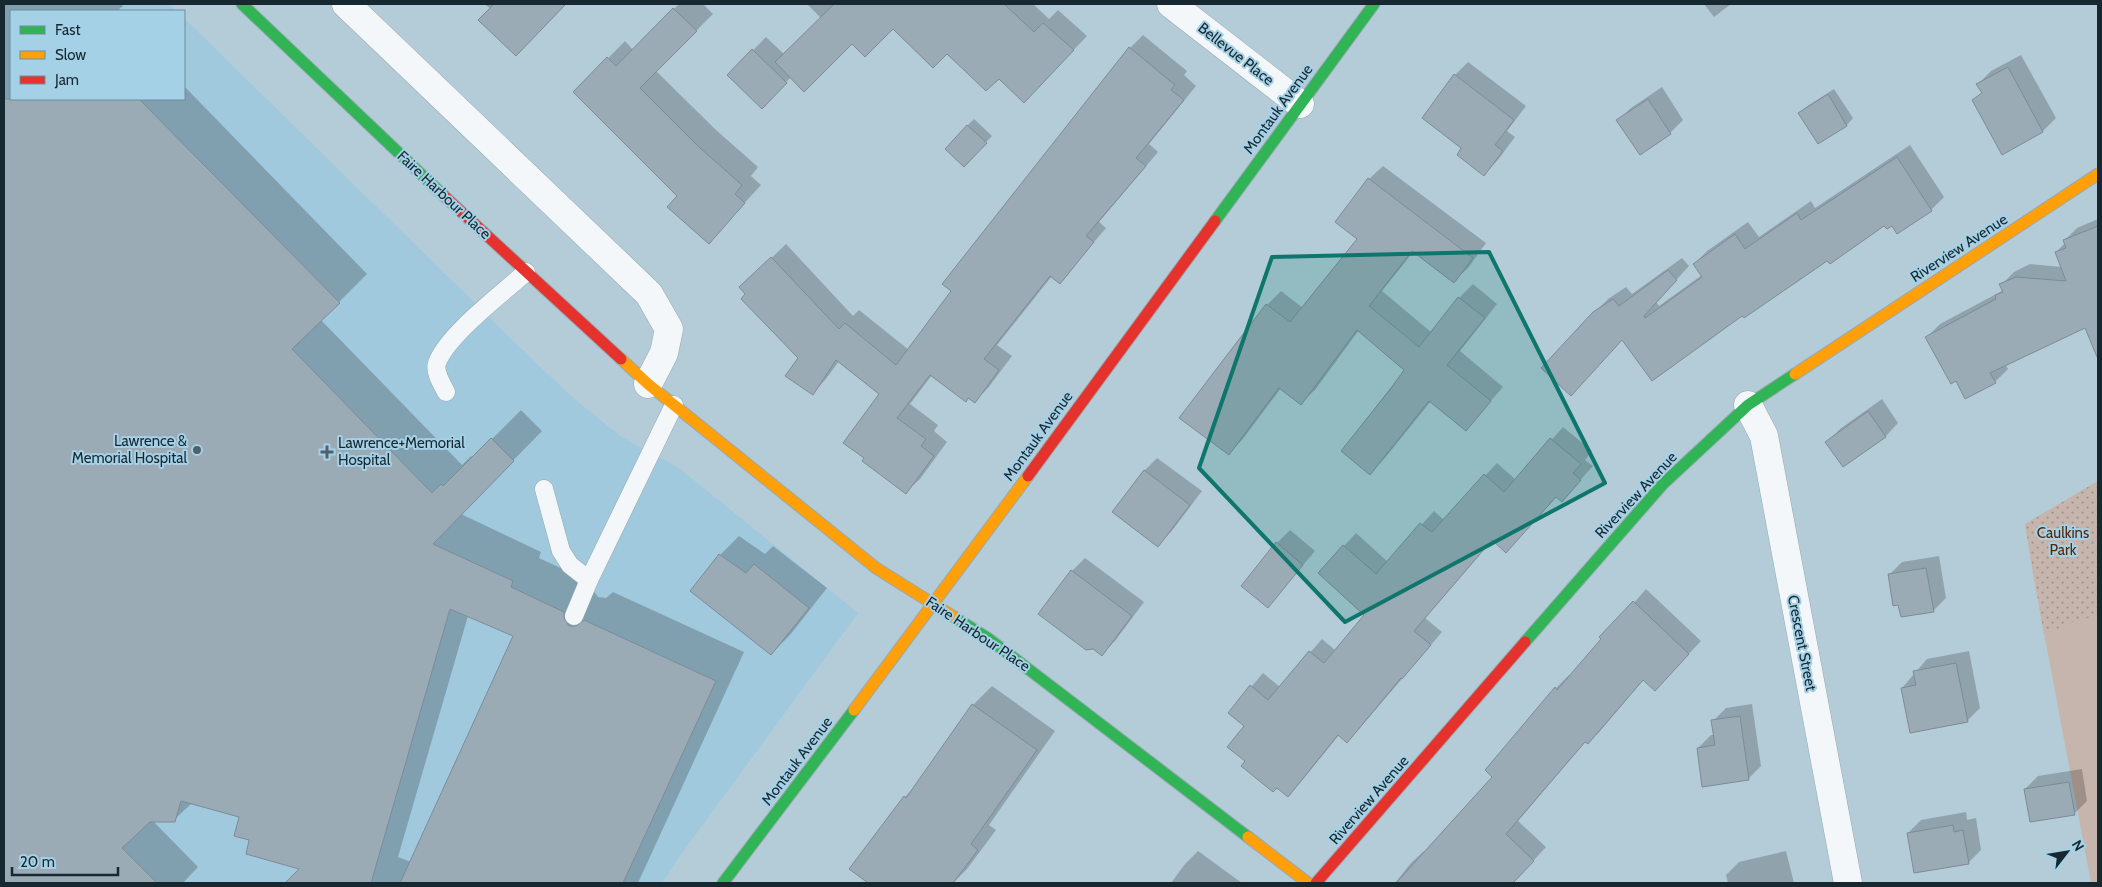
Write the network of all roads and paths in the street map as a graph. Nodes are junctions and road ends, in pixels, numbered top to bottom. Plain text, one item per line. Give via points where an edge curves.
1 (242, 4) edge
2 (346, 4) edge
3 (1171, 4) edge
4 (1374, 4) edge
5 (1300, 104) junction
6 (2098, 174) edge
7 (526, 272) junction
8 (648, 384) junction
9 (446, 392) dead end
10 (674, 405) junction
11 (1748, 405) junction
12 (544, 489) dead end
13 (589, 580) junction
14 (934, 604) junction
15 (574, 616) dead end
16 (723, 883) edge
17 (1308, 883) edge
18 (1316, 883) edge
19 (1848, 883) edge

1 - 7 street, Faire Harbour Place
2 - 8 street via 649,294 669,329 664,352
3 - 5 street, Bellevue Place
4 - 5 street, Montauk Avenue
5 - 14 street, Montauk Avenue
6 - 11 street, Riverview Avenue
7 - 8 street, Faire Harbour Place
7 - 9 lane via 453,338 437,364 439,380
8 - 10 street, Faire Harbour Place
10 - 13 lane
10 - 14 street, Faire Harbour Place via 876,568
11 - 18 street, Riverview Avenue via 1662,484
11 - 19 street, Crescent Street via 1764,436
12 - 13 lane via 561,551 570,565
13 - 15 lane
14 - 16 street, Montauk Avenue
14 - 17 street, Faire Harbour Place via 989,639

